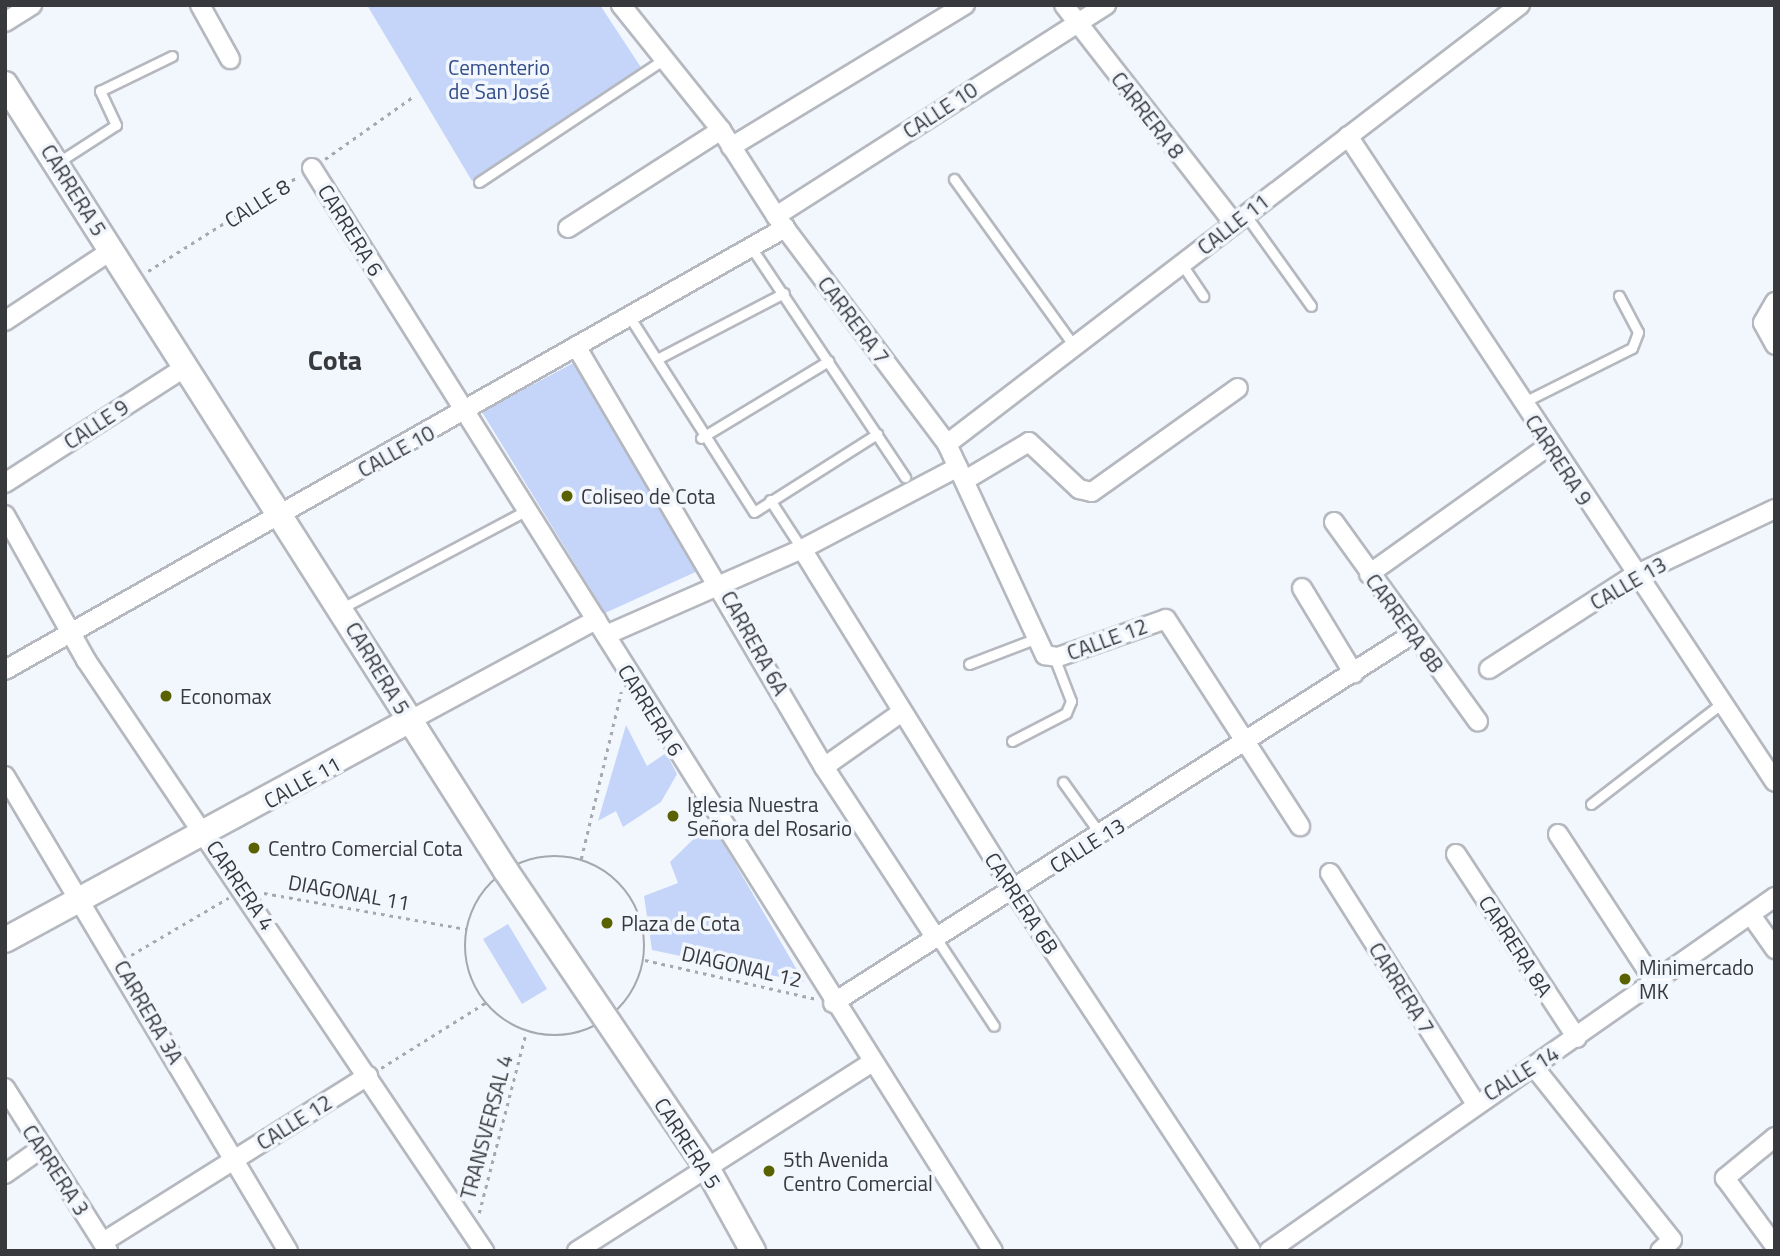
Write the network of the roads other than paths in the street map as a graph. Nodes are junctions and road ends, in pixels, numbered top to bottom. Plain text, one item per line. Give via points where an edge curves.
1 (32, 5) edge
2 (200, 5) edge
3 (621, 5) edge
4 (965, 5) edge
5 (1064, 5) edge
6 (1106, 5) edge
7 (1520, 5) edge
8 (5, 22) edge
9 (1075, 23) junction
10 (172, 56) dead end
11 (666, 58) junction
12 (230, 59) dead end
13 (5, 84) edge
14 (721, 130) junction
15 (1348, 135) junction
16 (731, 147) junction
17 (57, 163) junction
18 (312, 168) road end
19 (954, 179) dead end
20 (479, 182) dead end
21 (1239, 218) junction
22 (780, 222) junction
23 (568, 228) dead end
24 (750, 246) junction
25 (112, 250) junction
26 (1181, 263) junction
27 (784, 293) junction
28 (1203, 296) dead end
29 (1619, 296) dead end
30 (1775, 302) edge
31 (1311, 306) dead end
32 (629, 316) junction
33 (5, 321) edge
34 (1775, 345) edge
35 (576, 346) junction
36 (1074, 346) junction
37 (657, 359) junction
38 (828, 361) junction
39 (187, 366) junction
40 (1238, 388) dead end
41 (1522, 403) junction
42 (465, 412) junction
43 (877, 434) junction
44 (701, 438) junction
45 (947, 444) junction
46 (1550, 444) junction
47 (963, 473) junction
48 (905, 477) dead end
49 (5, 483) edge
50 (770, 500) junction
51 (1775, 509) edge
52 (523, 512) junction
53 (284, 514) junction
54 (5, 515) edge
55 (1334, 522) dead end
56 (802, 549) junction
57 (1369, 574) junction
58 (1633, 576) junction
59 (722, 584) junction
60 (1302, 588) dead end
61 (342, 608) junction
62 (596, 620) junction
63 (607, 635) junction
64 (1411, 635) junction
65 (71, 637) junction
66 (1037, 638) junction
67 (1051, 658) junction
68 (969, 664) dead end
69 (1489, 669) dead end
70 (5, 670) edge
71 (1354, 674) junction
72 (1721, 704) junction
73 (902, 712) junction
74 (409, 721) junction
75 (1478, 722) dead end
76 (1012, 741) dead end
77 (1247, 744) junction
78 (824, 767) junction
79 (5, 776) edge
80 (1063, 782) dead end
81 (1775, 782) edge
82 (1591, 803) dead end
83 (1300, 826) dead end
84 (1558, 834) dead end
85 (208, 835) junction
86 (1101, 836) junction
87 (1456, 854) dead end
88 (1330, 873) dead end
89 (1014, 891) junction
90 (1775, 897) edge
91 (84, 900) junction
92 (1751, 915) junction
93 (936, 938) junction
94 (5, 940) edge
95 (1775, 948) edge
96 (1656, 984) junction
97 (833, 1003) junction
98 (994, 1026) dead end
99 (1577, 1038) junction
100 (870, 1063) junction
101 (1534, 1068) junction
102 (368, 1076) junction
103 (5, 1088) edge
104 (1475, 1102) junction
105 (1775, 1137) edge
106 (42, 1149) junction
107 (233, 1159) junction
108 (708, 1168) junction
109 (5, 1174) edge
110 (1290, 1244) edge
111 (106, 1246) edge
112 (1775, 1246) edge
113 (1663, 1248) edge
114 (288, 1251) edge
115 (484, 1251) edge
116 (577, 1251) edge
117 (753, 1251) edge
118 (993, 1251) edge
119 (1251, 1251) edge
120 (1269, 1251) edge

1 - 8 street
2 - 12 street
3 - 11 street, CARRERA 7
4 - 16 street
5 - 9 street, CARRERA 8
6 - 9 street, CALLE 10
7 - 15 street, CALLE 11
9 - 21 street, CARRERA 8
9 - 22 street, CALLE 10
10 - 17 lane via 100,91 116,125
11 - 14 street, CARRERA 7
11 - 20 lane
13 - 17 main road, CARRERA 5
14 - 16 street, CARRERA 7
14 - 23 street
15 - 21 street, CALLE 11
15 - 41 street, CARRERA 9
16 - 22 street, CARRERA 7
17 - 25 main road, CARRERA 5
18 - 42 street, CARRERA 6
19 - 36 lane
21 - 26 street, CALLE 11
21 - 31 lane
22 - 24 street, CALLE 10
22 - 45 street, CARRERA 7
24 - 27 lane
24 - 32 street, CALLE 10
25 - 33 street
25 - 39 main road, CARRERA 5
26 - 28 lane
26 - 36 street, CALLE 11
27 - 37 lane
27 - 38 lane
29 - 41 lane via 1638,332 1632,348
30 - 34 street via 1763,323
32 - 35 street, CALLE 10
32 - 37 lane
35 - 42 street, CALLE 10
35 - 59 street, CARRERA 6A
36 - 45 street, CALLE 11
37 - 44 lane
38 - 43 lane
38 - 44 lane
39 - 49 street, CALLE 9
39 - 53 main road, CARRERA 5
40 - 47 street via 1092,492 1079,489 1029,442
41 - 46 street, CARRERA 9
42 - 52 street, CARRERA 6
42 - 53 street, CALLE 10
43 - 48 lane
43 - 50 lane
44 - 50 lane via 754,512
45 - 47 street, CARRERA 7
46 - 57 street
46 - 58 street, CARRERA 9
47 - 56 street
47 - 66 street, CARRERA 7
50 - 56 lane
51 - 58 street, CALLE 13
52 - 61 lane
52 - 62 street, CARRERA 6
53 - 61 main road, CARRERA 5
53 - 65 street, CALLE 10
54 - 65 street, CARRERA 4
55 - 57 street, CARRERA 8B
56 - 59 street
56 - 73 street, CARRERA 6B
57 - 64 street, CARRERA 8B
58 - 69 street, CALLE 13
58 - 72 street, CARRERA 9
59 - 63 street
59 - 78 street, CARRERA 6A
60 - 71 street
61 - 74 main road, CARRERA 5
62 - 63 street, CARRERA 6
62 - 74 street, CALLE 11
63 - 97 street, CARRERA 6
64 - 71 street, CALLE 13
64 - 75 street, CARRERA 8B
65 - 70 street, CALLE 10
65 - 85 street, CARRERA 4
66 - 67 street, CARRERA 7
66 - 68 lane
67 - 76 lane via 1071,701 1066,713
67 - 77 street, CALLE 12 via 1166,619
71 - 77 street, CALLE 13
72 - 81 street, CARRERA 9
72 - 82 lane
73 - 78 street
73 - 89 street, CARRERA 6B
74 - 85 main road, CALLE 11
74 - 108 main road, CARRERA 5
77 - 83 street
77 - 86 street, CALLE 13
78 - 93 street, CARRERA 6A
79 - 91 street, CARRERA 3A
80 - 86 lane
84 - 96 street
85 - 91 main road, CALLE 11
85 - 102 street, CARRERA 4
86 - 89 street, CALLE 13
87 - 99 street, CARRERA 8A
88 - 104 street, CARRERA 7
89 - 93 street, CALLE 13
89 - 119 street, CARRERA 6B
90 - 92 street, CALLE 14
91 - 94 main road, CALLE 11
91 - 107 street, CARRERA 3A
92 - 95 street
92 - 96 street, CALLE 14
93 - 97 street, CALLE 13
93 - 98 lane
96 - 99 street, CALLE 14
97 - 100 street, CARRERA 6
99 - 101 street, CALLE 14
100 - 108 street
100 - 118 street, CARRERA 6
101 - 104 street, CALLE 14
101 - 113 street
102 - 107 street, CALLE 12
102 - 115 street, CARRERA 4
103 - 106 street, CARRERA 3
104 - 110 street, CALLE 14
105 - 112 street via 1725,1178
106 - 109 street
106 - 111 street, CARRERA 3
107 - 111 street, CALLE 12
107 - 114 street, CARRERA 3A
108 - 116 street
108 - 117 main road, CARRERA 5
110 - 120 street, CALLE 14

